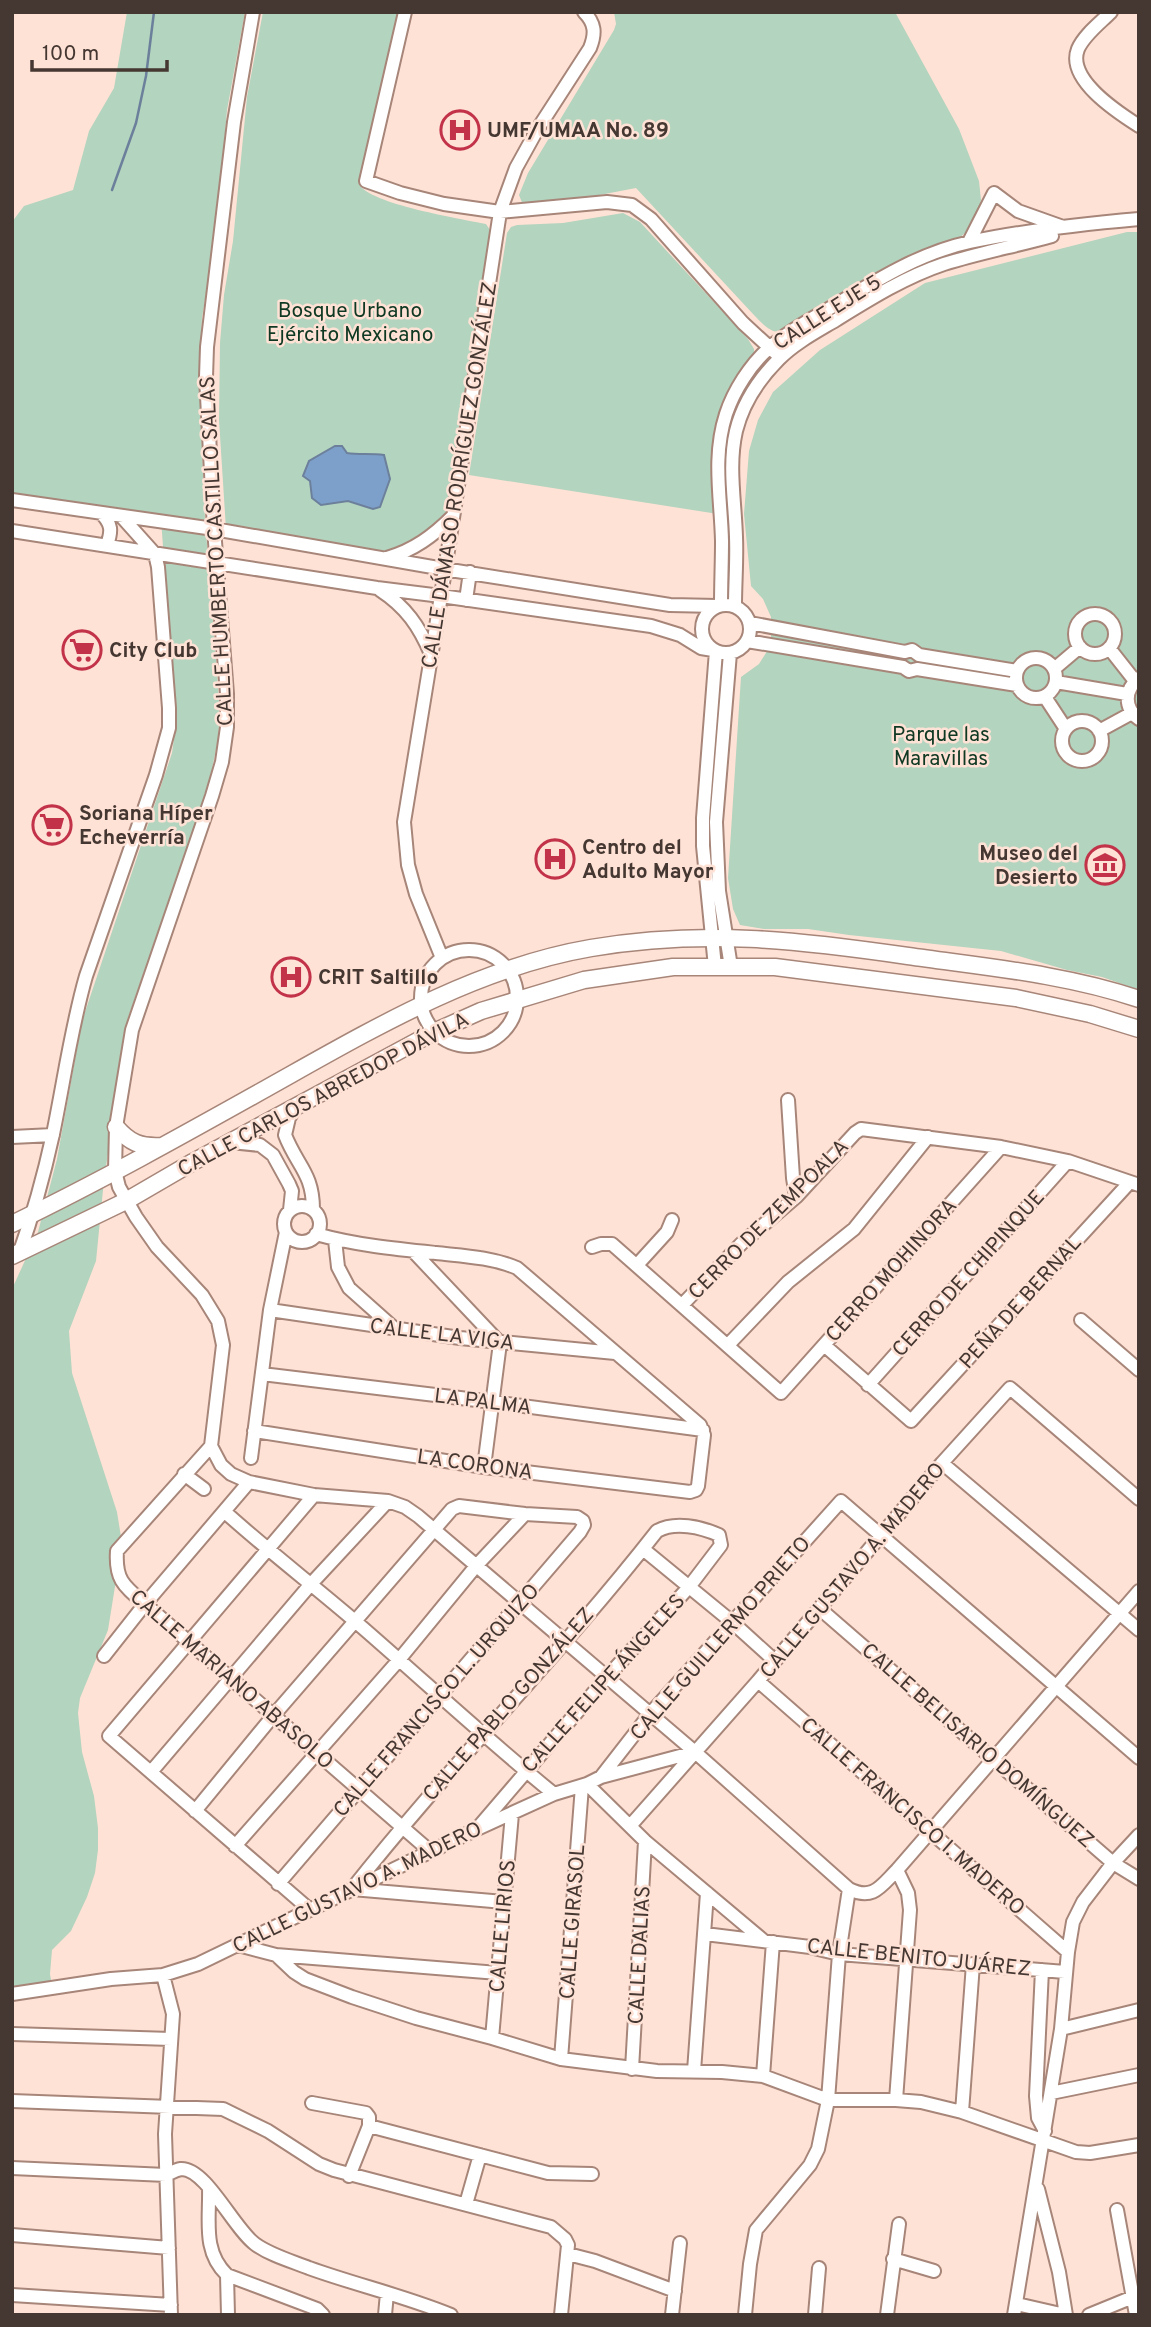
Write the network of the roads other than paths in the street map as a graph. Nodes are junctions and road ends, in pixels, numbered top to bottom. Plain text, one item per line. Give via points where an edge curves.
1 (253, 12) edge
2 (405, 12) edge
3 (584, 12) edge
4 (1111, 12) edge
5 (1139, 126) edge
6 (1018, 211) junction
7 (500, 212) junction
8 (1139, 219) edge
9 (1065, 230) junction
10 (1010, 236) junction
11 (969, 242) junction
12 (1003, 249) junction
13 (769, 348) junction
14 (780, 357) junction
15 (12, 500) edge
16 (101, 513) junction
17 (453, 515) junction
18 (121, 516) junction
19 (214, 529) junction
20 (12, 531) edge
21 (107, 545) junction
22 (155, 554) junction
23 (385, 559) junction
24 (218, 564) junction
25 (444, 569) junction
26 (470, 572) junction
27 (377, 588) junction
28 (441, 596) junction
29 (466, 600) junction
30 (719, 605) junction
31 (735, 606) junction
32 (750, 623) junction
33 (747, 641) junction
34 (1080, 647) junction
35 (1109, 648) junction
36 (714, 650) junction
37 (905, 652) junction
38 (730, 653) junction
39 (431, 654) junction
40 (919, 655) junction
41 (902, 667) junction
42 (917, 669) junction
43 (1017, 671) junction
44 (1055, 675) junction
45 (1137, 679) edge
46 (1017, 685) junction
47 (1128, 694) junction
48 (1045, 696) junction
49 (1135, 716) edge
50 (1066, 729) junction
51 (1099, 731) junction
52 (719, 937) junction
53 (442, 958) junction
54 (723, 967) junction
55 (508, 971) junction
56 (517, 999) junction
57 (1139, 999) edge
58 (421, 1006) junction
59 (1139, 1029) edge
60 (434, 1032) junction
61 (788, 1100) dead end
62 (297, 1107) junction
63 (116, 1128) junction
64 (52, 1135) junction
65 (12, 1137) edge
66 (928, 1137) junction
67 (232, 1142) junction
68 (164, 1146) junction
69 (1001, 1146) junction
70 (289, 1147) junction
71 (273, 1155) junction
72 (1068, 1161) junction
73 (115, 1171) junction
74 (1134, 1183) edge
75 (796, 1197) junction
76 (126, 1201) junction
77 (313, 1209) junction
78 (290, 1210) junction
79 (33, 1214) junction
80 (672, 1220) dead end
81 (12, 1224) edge
82 (286, 1232) junction
83 (316, 1234) junction
84 (335, 1240) junction
85 (592, 1247) dead end
86 (413, 1251) junction
87 (16, 1255) edge
88 (637, 1265) junction
89 (682, 1305) junction
90 (270, 1310) junction
91 (1081, 1320) dead end
92 (395, 1329) junction
93 (500, 1343) junction
94 (728, 1345) junction
95 (824, 1345) junction
96 (615, 1353) junction
97 (1139, 1370) edge
98 (262, 1374) junction
99 (868, 1385) junction
100 (493, 1402) junction
101 (703, 1430) junction
102 (254, 1431) junction
103 (211, 1446) junction
104 (251, 1458) dead end
105 (942, 1463) junction
106 (484, 1467) junction
107 (184, 1474) junction
108 (249, 1482) junction
109 (204, 1489) dead end
110 (314, 1494) junction
111 (1139, 1499) edge
112 (387, 1501) junction
113 (225, 1512) junction
114 (525, 1514) junction
115 (436, 1530) junction
116 (881, 1534) junction
117 (719, 1535) joint
118 (643, 1549) junction
119 (267, 1550) junction
120 (476, 1566) junction
121 (310, 1585) junction
122 (689, 1587) junction
123 (1139, 1591) edge
124 (519, 1602) junction
125 (145, 1604) junction
126 (819, 1608) junction
127 (1119, 1614) junction
128 (356, 1622) junction
129 (732, 1622) junction
130 (1139, 1630) edge
131 (564, 1641) junction
132 (190, 1643) junction
133 (104, 1656) dead end
134 (398, 1661) junction
135 (775, 1661) junction
136 (607, 1677) junction
137 (231, 1678) junction
138 (758, 1681) junction
139 (1057, 1686) junction
140 (439, 1697) junction
141 (650, 1714) junction
142 (273, 1716) junction
143 (483, 1733) junction
144 (695, 1752) junction
145 (318, 1753) junction
146 (1139, 1758) edge
147 (995, 1759) junction
148 (526, 1771) junction
149 (151, 1772) junction
150 (601, 1777) junction
151 (585, 1785) junction
152 (360, 1790) junction
153 (554, 1794) junction
154 (195, 1811) junction
155 (512, 1814) junction
156 (630, 1826) junction
157 (401, 1827) junction
158 (477, 1829) junction
159 (931, 1831) junction
160 (1139, 1835) edge
161 (645, 1841) junction
162 (235, 1846) junction
163 (431, 1852) junction
164 (1113, 1863) junction
165 (897, 1870) junction
166 (1139, 1879) edge
167 (278, 1884) junction
168 (352, 1889) junction
169 (849, 1889) junction
170 (708, 1892) junction
171 (504, 1902) junction
172 (309, 1909) junction
173 (705, 1934) junction
174 (769, 1941) junction
175 (238, 1945) junction
176 (1068, 1952) junction
177 (839, 1954) junction
178 (276, 1955) junction
179 (905, 1960) junction
180 (973, 1964) junction
181 (1042, 1970) junction
182 (1065, 1972) junction
183 (498, 1973) junction
184 (163, 1975) junction
185 (12, 1994) edge
186 (1139, 2010) edge
187 (1061, 2029) junction
188 (12, 2034) edge
189 (492, 2038) junction
190 (171, 2039) junction
191 (561, 2059) junction
192 (632, 2069) junction
193 (694, 2071) junction
194 (1139, 2075) edge
195 (762, 2076) junction
196 (1051, 2093) junction
197 (828, 2100) junction
198 (895, 2100) junction
199 (12, 2101) edge
200 (312, 2103) dead end
201 (166, 2105) junction
202 (962, 2112) junction
203 (369, 2126) junction
204 (1044, 2135) junction
205 (1139, 2145) edge
206 (480, 2155) junction
207 (12, 2168) edge
208 (592, 2174) dead end
209 (166, 2175) junction
210 (349, 2176) junction
211 (1036, 2182) junction
212 (209, 2188) junction
213 (466, 2204) junction
214 (1116, 2210) dead end
215 (899, 2224) dead end
216 (12, 2235) edge
217 (680, 2243) dead end
218 (169, 2248) junction
219 (568, 2254) junction
220 (893, 2259) junction
221 (819, 2269) dead end
222 (934, 2271) dead end
223 (228, 2275) junction
224 (675, 2291) junction
225 (387, 2293) junction
226 (12, 2295) edge
227 (1133, 2297) junction
228 (1016, 2309) edge
229 (171, 2310) edge
230 (1093, 2314) edge
231 (228, 2315) edge
232 (323, 2315) edge
233 (385, 2315) edge
234 (451, 2315) edge
235 (561, 2315) edge
236 (672, 2315) edge
237 (746, 2315) edge
238 (815, 2315) edge
239 (887, 2315) edge
240 (1066, 2315) edge
241 (1136, 2315) edge

1 - 19 street, CALLE HUMBERTO CASTILLO SALAS via 234,122 207,347
2 - 7 street via 366,181 444,204
3 - 7 street, CALLE DÁMASO RODRÍGUEZ GONZÁLEZ via 595,37 516,168
4 - 5 street via 1078,47 1076,65 1084,82
6 - 9 street
6 - 10 street
6 - 11 street via 994,192
7 - 13 street via 607,202 632,205 651,219
7 - 17 street, CALLE DÁMASO RODRÍGUEZ GONZÁLEZ
8 - 9 street
9 - 10 street, CALLE EJE 5
9 - 12 street, CALLE EJE 5
10 - 11 street, CALLE EJE 5
10 - 12 street
11 - 13 street, CALLE EJE 5 via 892,272
12 - 14 street, CALLE EJE 5 via 944,264 895,285
13 - 14 street
13 - 30 street, CALLE EJE 5 via 737,389 719,440
14 - 31 street, CALLE EJE 5 via 752,392 736,429 732,470
15 - 16 street
16 - 18 street
16 - 21 street via 111,529
17 - 23 street via 416,547
17 - 25 street, CALLE DÁMASO RODRÍGUEZ GONZÁLEZ
18 - 19 street
18 - 22 street
19 - 23 street
19 - 24 street, CALLE HUMBERTO CASTILLO SALAS
20 - 21 street
21 - 22 street
22 - 24 street
22 - 64 street via 169,728 80,998
23 - 25 street
24 - 27 street
24 - 63 street, CALLE HUMBERTO CASTILLO SALAS via 228,694 222,762 132,1030
25 - 26 street
25 - 28 street, CALLE DÁMASO RODRÍGUEZ GONZÁLEZ
26 - 29 street
26 - 30 street via 670,605
27 - 28 street
27 - 39 street via 405,610
28 - 29 street
28 - 39 street, CALLE DÁMASO RODRÍGUEZ GONZÁLEZ
29 - 36 street via 651,626
30 - 31 street
30 - 36 street via 702,622 703,638
31 - 32 street
32 - 33 street
32 - 37 street
33 - 38 street
33 - 41 street
34 - 35 street via 1091,653
34 - 35 street via 1076,628 1084,618 1096,614 1108,619 1115,630
34 - 44 street
35 - 45 street
36 - 38 street
36 - 52 street via 703,846
37 - 40 street
37 - 41 street via 900,659
38 - 52 street via 716,822
39 - 53 street, CALLE DÁMASO RODRÍGUEZ GONZÁLEZ via 404,840 416,894
40 - 42 street
40 - 43 street
41 - 42 street
42 - 46 street
43 - 44 street via 1026,661 1045,660
43 - 46 street
44 - 47 street
44 - 48 street
45 - 47 street
46 - 48 street via 1032,698
47 - 49 street
48 - 50 street
49 - 51 street
50 - 51 street via 1083,721
50 - 51 street via 1062,741 1066,753 1083,761 1099,750
52 - 54 street
52 - 55 main road, CALLE CARLOS ABREDOP DÁVILA via 589,949
52 - 57 main road, CALLE CARLOS ABREDOP DÁVILA via 836,945 1010,970
53 - 55 street via 478,951
53 - 58 street via 427,974
54 - 56 main road, CALLE CARLOS ABREDOP DÁVILA via 626,972
54 - 59 main road, CALLE CARLOS ABREDOP DÁVILA via 823,972 1016,998
55 - 56 street
55 - 58 main road, CALLE CARLOS ABREDOP DÁVILA
56 - 60 main road, CALLE CARLOS ABREDOP DÁVILA
56 - 60 street via 505,1030 486,1043 453,1044
58 - 60 street
58 - 68 main road, CALLE CARLOS ABREDOP DÁVILA
60 - 62 main road, CALLE CARLOS ABREDOP DÁVILA
61 - 75 street
62 - 67 main road, CALLE CARLOS ABREDOP DÁVILA
62 - 70 street via 285,1126
63 - 68 main road via 144,1147
63 - 73 street, CALLE HUMBERTO CASTILLO SALAS
64 - 65 street
64 - 79 street
66 - 69 street
66 - 75 street, CERRO DE ZEMPOALA via 861,1129
66 - 94 street via 854,1229 788,1282
67 - 71 street via 260,1145
67 - 76 main road, CALLE CARLOS ABREDOP DÁVILA
68 - 73 main road, CALLE CARLOS ABREDOP DÁVILA
69 - 72 street
69 - 95 street, CERRO MOHINORA
70 - 71 street
70 - 77 street via 309,1178
71 - 78 street via 292,1191
72 - 74 street
72 - 99 street, CERRO DE CHIPINQUE
73 - 76 street, CALLE HUMBERTO CASTILLO SALAS
73 - 79 main road, CALLE CARLOS ABREDOP DÁVILA
74 - 99 street, PEÑA DE BERNAL via 911,1421
75 - 89 street, CERRO DE ZEMPOALA via 742,1243
76 - 87 main road, CALLE CARLOS ABREDOP DÁVILA
76 - 103 street via 218,1321 223,1345
77 - 78 street via 300,1206
77 - 83 street via 320,1221
78 - 82 street via 284,1219
79 - 81 main road, CALLE CARLOS ABREDOP DÁVILA
79 - 87 street
80 - 88 street
82 - 83 street via 298,1241
82 - 90 street
83 - 84 street
84 - 86 street
84 - 92 street via 338,1267 349,1288
85 - 88 street via 612,1244
86 - 93 street
86 - 96 street via 480,1258 516,1268
88 - 89 street
89 - 94 street
90 - 92 street, CALLE LA VIGA
90 - 98 street
91 - 97 street
92 - 93 street, CALLE LA VIGA
93 - 96 street, CALLE LA VIGA
93 - 100 street
94 - 95 street, CERRO MOHINORA via 781,1393
95 - 99 street
96 - 101 street
98 - 100 street, LA PALMA
98 - 102 street
100 - 101 street, LA PALMA
100 - 106 street
101 - 106 street, LA CORONA via 698,1486 690,1492
102 - 104 street
102 - 106 street, LA CORONA
103 - 107 street
103 - 108 street via 221,1465
105 - 111 street, CALLE GUSTAVO A. MADERO via 1010,1388
105 - 116 street, CALLE GUSTAVO A. MADERO
105 - 127 street
107 - 109 street
107 - 125 street, CALLE MARIANO ABASOLO via 117,1550 119,1578
108 - 110 street
108 - 113 street
110 - 112 street
110 - 119 street
112 - 115 street via 405,1507
112 - 121 street
113 - 119 street
113 - 125 street
114 - 115 street via 459,1506
114 - 120 street
114 - 124 street, CALLE FRANCISCO L. URQUIZO via 577,1517 583,1528
115 - 120 street
115 - 128 street
116 - 126 street, CALLE GUSTAVO A. MADERO
116 - 129 street, CALLE GUILLERMO PRIETO via 841,1502
116 - 139 street
117 - 118 street, CALLE PABLO GONZÁLEZ via 698,1528 670,1527 657,1531
117 - 122 street, CALLE FELIPE ÁNGELES via 721,1545
118 - 122 street
118 - 131 street, CALLE PABLO GONZÁLEZ
119 - 121 street
119 - 132 street
120 - 124 street
120 - 134 street
121 - 128 street
121 - 137 street
122 - 129 street
122 - 136 street, CALLE FELIPE ÁNGELES
123 - 127 street
124 - 131 street
124 - 140 street, CALLE FRANCISCO L. URQUIZO
125 - 132 street, CALLE MARIANO ABASOLO
125 - 133 street
126 - 135 street, CALLE GUSTAVO A. MADERO
126 - 147 street, CALLE BELISARIO DOMÍNGUEZ
127 - 130 street
127 - 139 street
128 - 134 street
128 - 142 street
129 - 135 street
129 - 141 street, CALLE GUILLERMO PRIETO
131 - 136 street
131 - 143 street, CALLE PABLO GONZÁLEZ
132 - 137 street, CALLE MARIANO ABASOLO
132 - 149 street via 109,1736
134 - 140 street
134 - 145 street
135 - 138 street, CALLE GUSTAVO A. MADERO
136 - 141 street
136 - 148 street, CALLE FELIPE ÁNGELES
137 - 142 street, CALLE MARIANO ABASOLO
137 - 149 street
138 - 144 street, CALLE GUSTAVO A. MADERO
138 - 159 street, CALLE FRANCISCO I. MADERO
139 - 146 street
139 - 147 street
140 - 143 street
140 - 152 street, CALLE FRANCISCO L. URQUIZO
141 - 144 street
141 - 150 street, CALLE GUILLERMO PRIETO
142 - 145 street, CALLE MARIANO ABASOLO
142 - 154 street
143 - 148 street
143 - 157 street, CALLE PABLO GONZÁLEZ
144 - 150 street, CALLE GUSTAVO A. MADERO
144 - 156 street, CALLE GUSTAVO A. MADERO
144 - 169 street
145 - 152 street, CALLE MARIANO ABASOLO
145 - 162 street
147 - 159 street
147 - 164 street, CALLE BELISARIO DOMÍNGUEZ
148 - 153 street
148 - 158 street, CALLE FELIPE ÁNGELES
149 - 154 street
150 - 151 street, CALLE GUSTAVO A. MADERO
151 - 153 street, CALLE GUSTAVO A. MADERO
151 - 156 street
151 - 191 street, CALLE GIRASOL
152 - 157 street, CALLE MARIANO ABASOLO
152 - 167 street, CALLE FRANCISCO L. URQUIZO
153 - 155 street, CALLE GUSTAVO A. MADERO
154 - 162 street
155 - 158 street, CALLE GUSTAVO A. MADERO
155 - 171 street, CALLE LIRIOS
156 - 161 street
157 - 163 street, CALLE MARIANO ABASOLO
157 - 168 street, CALLE PABLO GONZÁLEZ
158 - 163 street, CALLE GUSTAVO A. MADERO
159 - 165 street
159 - 176 street, CALLE FRANCISCO I. MADERO
160 - 164 street
161 - 170 street
161 - 192 street, CALLE DALIAS
162 - 167 street
163 - 168 street, CALLE GUSTAVO A. MADERO
164 - 166 street, CALLE BELISARIO DOMÍNGUEZ
164 - 176 street via 1077,1912
165 - 169 street via 867,1895
165 - 179 street via 909,1901
167 - 172 street
168 - 171 street
168 - 172 street, CALLE GUSTAVO A. MADERO
169 - 177 street
170 - 173 street
170 - 174 street
171 - 183 street, CALLE LIRIOS
172 - 175 street, CALLE GUSTAVO A. MADERO
173 - 174 street, CALLE BENITO JUÁREZ
173 - 193 street
174 - 177 street, CALLE BENITO JUÁREZ
174 - 195 street
175 - 178 street
175 - 184 street, CALLE GUSTAVO A. MADERO
176 - 182 street
177 - 179 street, CALLE BENITO JUÁREZ
177 - 197 street
178 - 183 street
178 - 189 street via 294,1972 326,1988
179 - 180 street, CALLE BENITO JUÁREZ
179 - 198 street
180 - 181 street, CALLE BENITO JUÁREZ
180 - 202 street
181 - 182 street, CALLE BENITO JUÁREZ
181 - 204 street via 1036,2096
182 - 187 street
183 - 189 street, CALLE LIRIOS
184 - 185 street, CALLE GUSTAVO A. MADERO
184 - 190 street via 173,2014
186 - 187 street
187 - 196 street
188 - 190 street
189 - 191 street
190 - 201 street
191 - 192 street
192 - 193 street
193 - 195 street
194 - 196 street
195 - 197 street
196 - 204 street
197 - 198 street
197 - 237 street via 814,2158 756,2230
198 - 202 street
199 - 201 street
200 - 203 street via 366,2113
201 - 209 street
201 - 210 street via 233,2113 319,2164
202 - 204 street
203 - 206 street
203 - 210 street
204 - 205 street via 1076,2152
204 - 211 street
206 - 208 street via 548,2173
206 - 213 street
207 - 209 street
209 - 212 street via 187,2170
209 - 218 street
210 - 213 street
211 - 228 street
211 - 240 street
212 - 223 street via 211,2250
212 - 225 street via 256,2244 298,2264
213 - 219 street via 551,2227 565,2239
214 - 227 street
215 - 220 street
216 - 218 street
217 - 224 street
218 - 229 street
219 - 224 street
219 - 235 street
220 - 222 street
220 - 239 street
221 - 238 street
223 - 231 street
223 - 232 street
224 - 236 street
225 - 233 street
225 - 234 street
226 - 229 street
227 - 230 street
227 - 241 street
228 - 240 street

